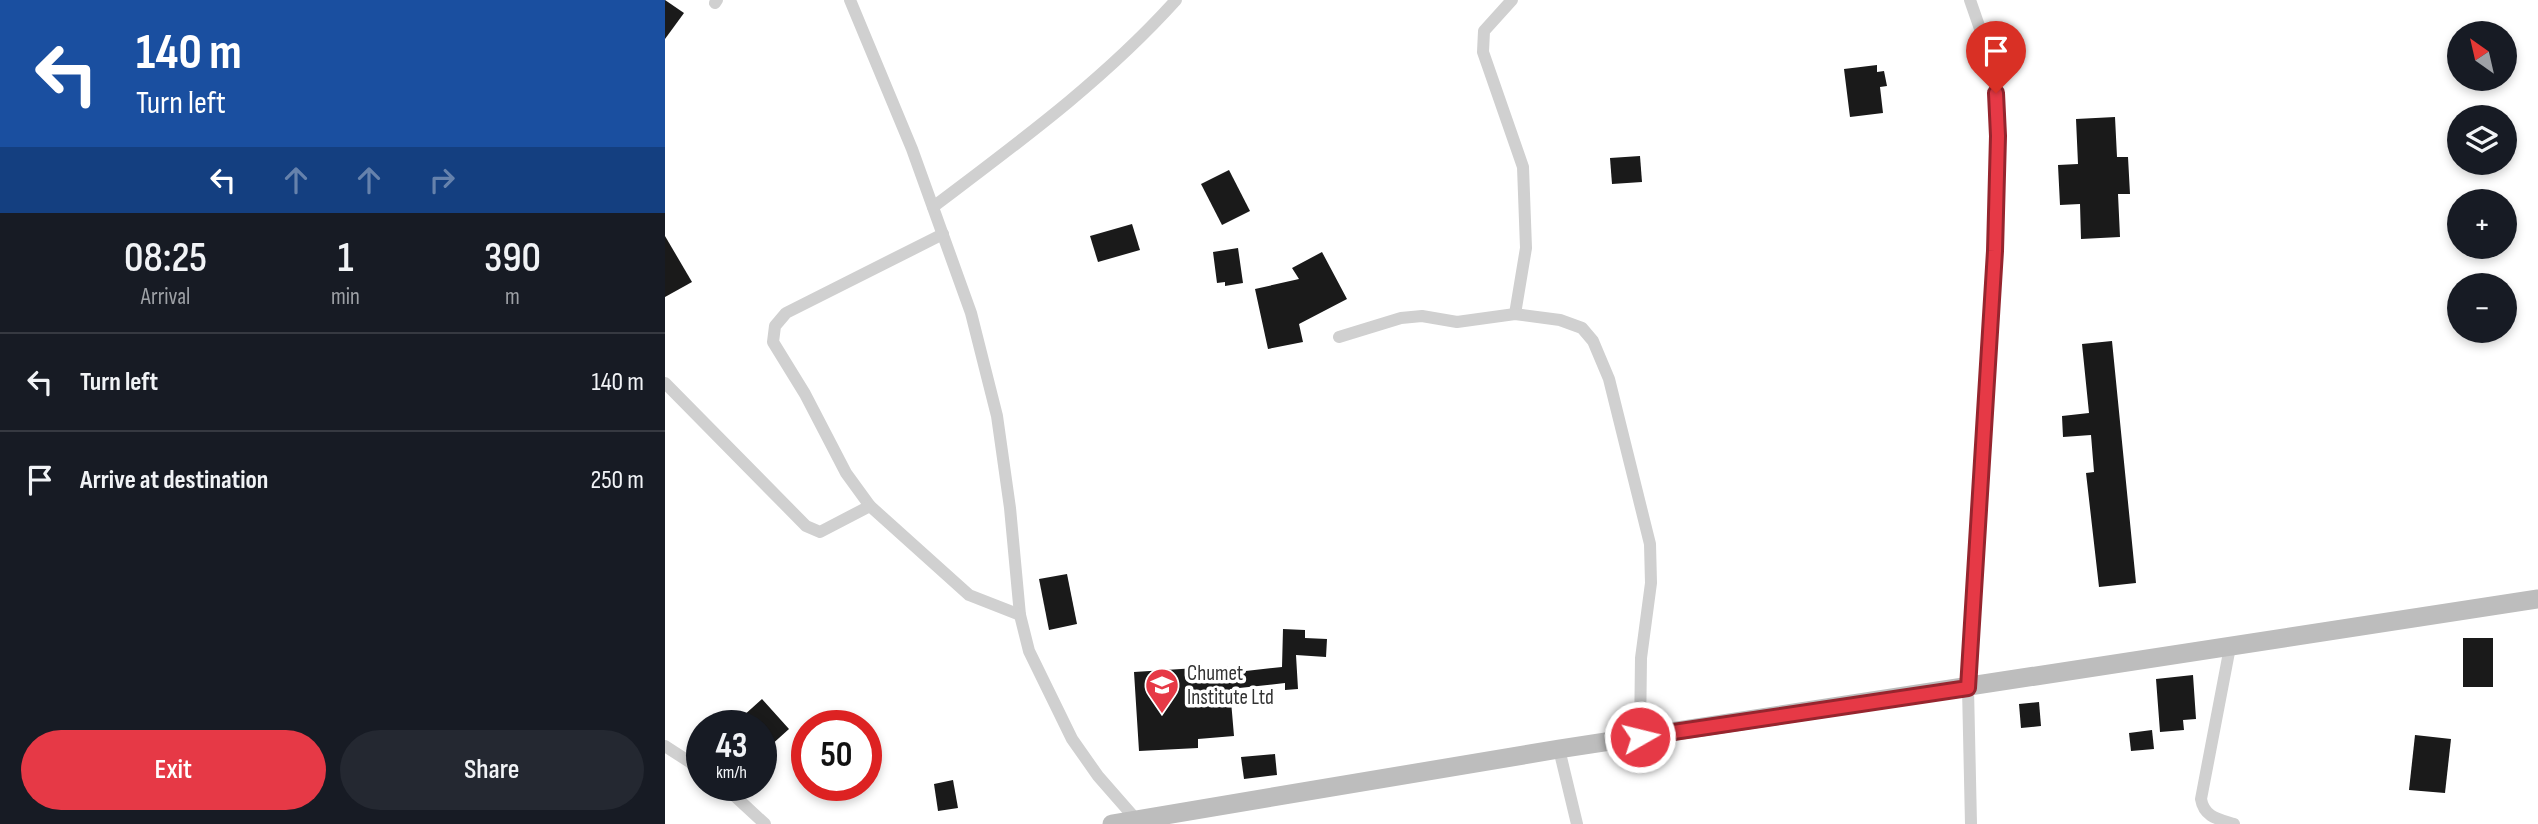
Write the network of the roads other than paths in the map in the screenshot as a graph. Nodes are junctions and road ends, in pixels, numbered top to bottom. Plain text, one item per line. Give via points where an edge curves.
1 (850, 0) edge
2 (1176, 0) edge
3 (1512, 0) edge
4 (1970, 0) edge
5 (933, 207) junction
6 (943, 234) junction
7 (1515, 314) junction
8 (1339, 337) dead end
9 (665, 383) edge
10 (870, 506) junction
11 (2538, 598) edge
12 (1020, 615) junction
13 (2230, 647) junction
14 (1968, 688) junction
15 (1640, 737) junction
16 (665, 746) edge
17 (1559, 749) junction
18 (686, 760) edge
19 (740, 801) edge
20 (2202, 808) junction
21 (1139, 822) edge
22 (765, 824) edge
23 (1112, 824) edge
24 (1577, 824) edge
25 (1971, 824) edge
26 (2199, 824) edge
27 (2234, 824) edge

1 - 5 street
2 - 5 street via 1065,108
3 - 7 street via 1482,37 1483,52 1523,167 1526,248
4 - 14 street via 1995,72 1998,136
5 - 6 street
6 - 10 street via 786,313 775,326 773,342 846,473
6 - 12 street via 971,313 997,416
7 - 8 street via 1457,322 1401,318
7 - 15 street via 1582,328 1593,341 1609,379 1650,544
9 - 10 street via 807,526 820,533
10 - 12 street via 969,595
11 - 13 main road
12 - 21 street via 1029,651 1072,739
13 - 14 main road
13 - 20 street
14 - 15 main road
14 - 25 street
15 - 17 main road
16 - 18 street
17 - 21 main road
17 - 24 street
19 - 22 street
20 - 26 street
20 - 27 street via 2209,816
21 - 23 main road

